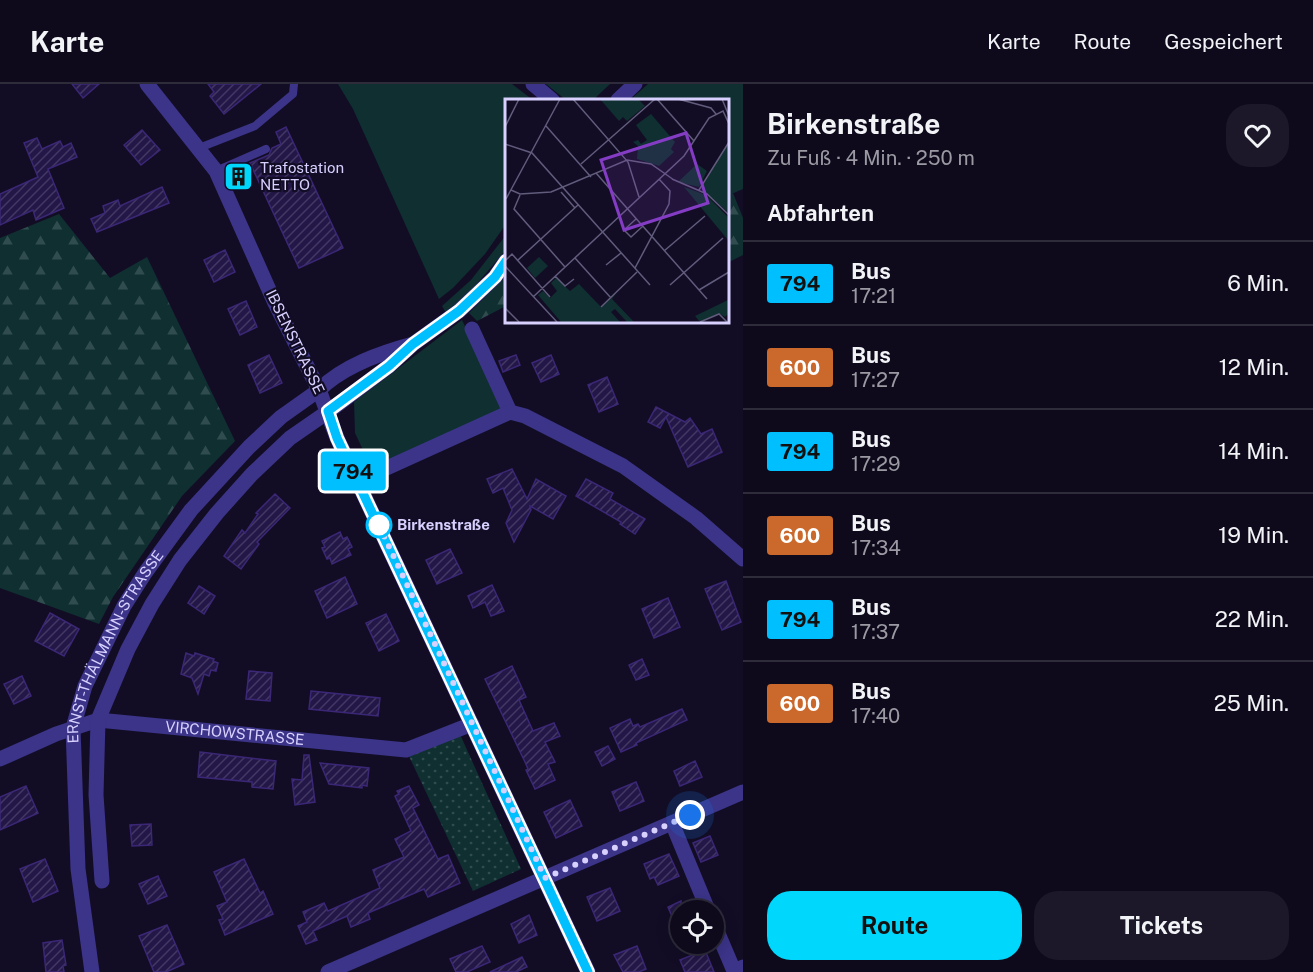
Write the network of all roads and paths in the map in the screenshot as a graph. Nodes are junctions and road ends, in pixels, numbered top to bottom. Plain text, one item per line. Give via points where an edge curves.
1 (147, 84) edge
2 (294, 84) edge
3 (533, 84) edge
4 (635, 84) edge
5 (551, 99) edge
6 (619, 99) edge
7 (200, 148) junction
8 (266, 149) dead end
9 (216, 171) junction
10 (505, 262) edge
11 (472, 329) dead end
12 (413, 344) junction
13 (319, 390) junction
14 (328, 411) junction
15 (510, 412) junction
16 (358, 481) junction
17 (743, 559) edge
18 (98, 720) junction
19 (472, 724) junction
20 (73, 728) junction
21 (0, 759) edge
22 (743, 792) edge
23 (672, 823) junction
24 (545, 878) junction
25 (102, 880) dead end
26 (704, 900) edge
27 (724, 948) edge
28 (743, 967) edge
29 (92, 972) edge
30 (329, 972) edge
31 (588, 972) edge

1 - 7 street, IBSENSTRASSE
2 - 7 lane via 293,94 255,126
3 - 5 street
4 - 6 street
7 - 9 street, IBSENSTRASSE
8 - 9 lane
9 - 13 street, IBSENSTRASSE
10 - 12 street via 459,311
11 - 15 street
12 - 13 street, ERNST-THÄLMANN-STRASSE via 388,351 331,378
12 - 14 street, ERNST-THÄLMANN-STRASSE
13 - 14 street, IBSENSTRASSE
13 - 20 street, ERNST-THÄLMANN-STRASSE via 281,417 249,447 191,510 145,573 124,606 86,686
14 - 16 street, IBSENSTRASSE
14 - 18 street, ERNST-THÄLMANN-STRASSE via 290,438 252,474 180,560 128,649
15 - 16 street
15 - 17 street via 623,466 696,518
16 - 19 street, IBSENSTRASSE
18 - 19 street, VIRCHOWSTRASSE via 406,750
18 - 20 street, VIRCHOWSTRASSE
18 - 25 street, ERNST-THÄLMANN-STRASSE via 96,795
19 - 24 street, IBSENSTRASSE
20 - 21 street, VIRCHOWSTRASSE
20 - 29 street, ERNST-THÄLMANN-STRASSE via 78,869
22 - 23 street
23 - 24 street
23 - 26 street
24 - 30 street
24 - 31 street, IBSENSTRASSE
27 - 28 street via 734,971

